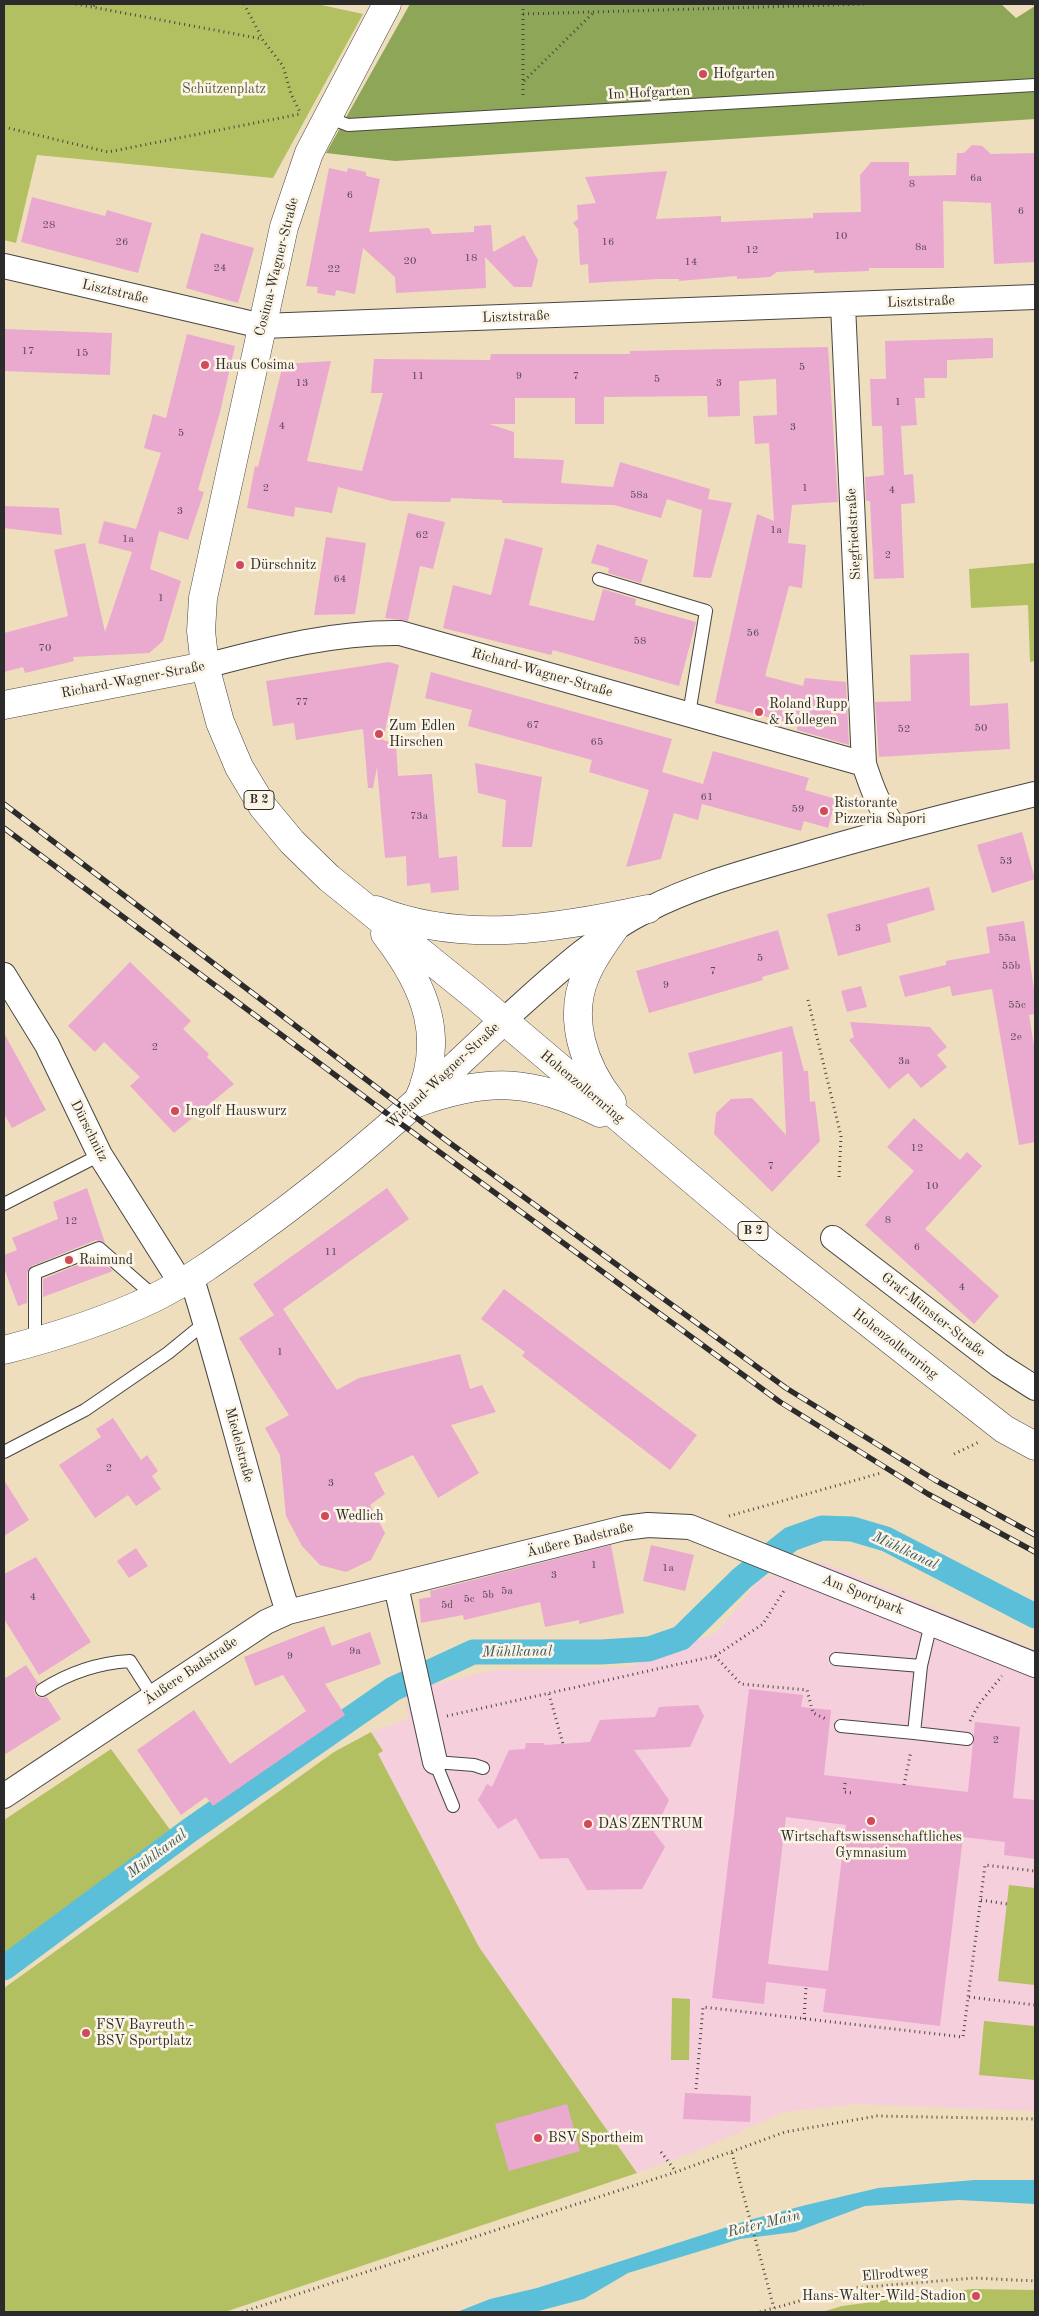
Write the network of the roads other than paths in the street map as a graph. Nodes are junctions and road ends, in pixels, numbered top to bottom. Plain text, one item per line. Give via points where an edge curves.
1 (384, 4) edge
2 (1035, 85) edge
3 (314, 115) junction
4 (4, 266) edge
5 (1035, 297) edge
6 (843, 305) junction
7 (262, 326) junction
8 (599, 579) dead end
9 (205, 666) junction
10 (4, 705) edge
11 (689, 714) junction
12 (864, 764) junction
13 (1035, 794) edge
14 (895, 828) junction
15 (361, 903) junction
16 (648, 909) junction
17 (615, 928) junction
18 (4, 976) edge
19 (503, 1021) junction
20 (417, 1103) junction
21 (633, 1129) junction
22 (100, 1155) junction
23 (4, 1204) edge
24 (833, 1238) dead end
25 (186, 1280) junction
26 (155, 1297) junction
27 (206, 1322) junction
28 (35, 1342) junction
29 (4, 1350) edge
30 (1035, 1388) edge
31 (1035, 1446) edge
32 (4, 1452) edge
33 (690, 1527) joint
34 (396, 1586) junction
35 (288, 1612) junction
36 (931, 1623) junction
37 (836, 1659) dead end
38 (1026, 1661) edge
39 (921, 1666) junction
40 (42, 1690) dead end
41 (153, 1697) junction
42 (841, 1726) road end
43 (914, 1733) junction
44 (965, 1739) road end
45 (434, 1762) junction
46 (482, 1768) dead end
47 (4, 1796) edge
48 (453, 1806) dead end

1 - 3 main road, Cosima-Wagner-Straße
2 - 3 lane, Im Hofgarten via 348,125
3 - 7 main road, Cosima-Wagner-Straße via 309,153 284,227
4 - 7 street, Lisztstraße
5 - 6 street, Lisztstraße
6 - 7 street, Lisztstraße
6 - 12 street, Siegfriedstraße
7 - 9 main road, Cosima-Wagner-Straße via 203,598 200,631
8 - 11 lane via 706,611
9 - 10 main road, Richard-Wagner-Straße
9 - 11 street, Richard-Wagner-Straße via 312,640 363,633 400,633
9 - 15 main road, Hohenzollernring / B 2 via 220,722 239,767 263,807 292,842
11 - 12 street, Richard-Wagner-Straße
12 - 14 street via 883,813
13 - 14 street
14 - 16 street, Wieland-Wagner-Straße via 735,876
15 - 16 main road via 389,915 470,930 563,925
15 - 19 main road, Hohenzollernring / B 2
15 - 20 main road via 412,973 426,1004 432,1030 431,1063 426,1085
16 - 17 street, Wieland-Wagner-Straße
17 - 19 street, Wieland-Wagner-Straße
17 - 21 main road via 585,976 577,1026 592,1071
18 - 22 street, Dürschnitz via 47,1046
19 - 20 main road, Wieland-Wagner-Straße
19 - 21 main road, Hohenzollernring / B 2
20 - 21 main road via 452,1090 507,1084 577,1101
20 - 25 main road, Wieland-Wagner-Straße via 289,1208
21 - 31 main road, Hohenzollernring / B 2 via 806,1274 1004,1429
22 - 23 lane
22 - 25 street, Dürschnitz
24 - 30 street, Graf-Münster-Straße via 999,1365
25 - 26 main road, Wieland-Wagner-Straße
25 - 27 street, Miedelstraße
26 - 28 main road, Wieland-Wagner-Straße via 100,1322
26 - 28 lane via 99,1248 35,1272
27 - 32 lane via 168,1353 85,1410
27 - 35 street, Miedelstraße via 254,1503
28 - 29 main road, Wieland-Wagner-Straße
33 - 34 street, Äußere Badstraße via 648,1525 624,1528
33 - 36 street, Am Sportpark
34 - 35 street, Äußere Badstraße
34 - 45 street
35 - 41 street, Äußere Badstraße via 266,1622
36 - 38 street, Am Sportpark
36 - 39 lane
37 - 39 lane
39 - 43 lane
40 - 41 lane via 60,1678 88,1667 130,1661
41 - 47 street, Äußere Badstraße
42 - 43 lane
43 - 44 lane
45 - 46 lane
45 - 48 lane

